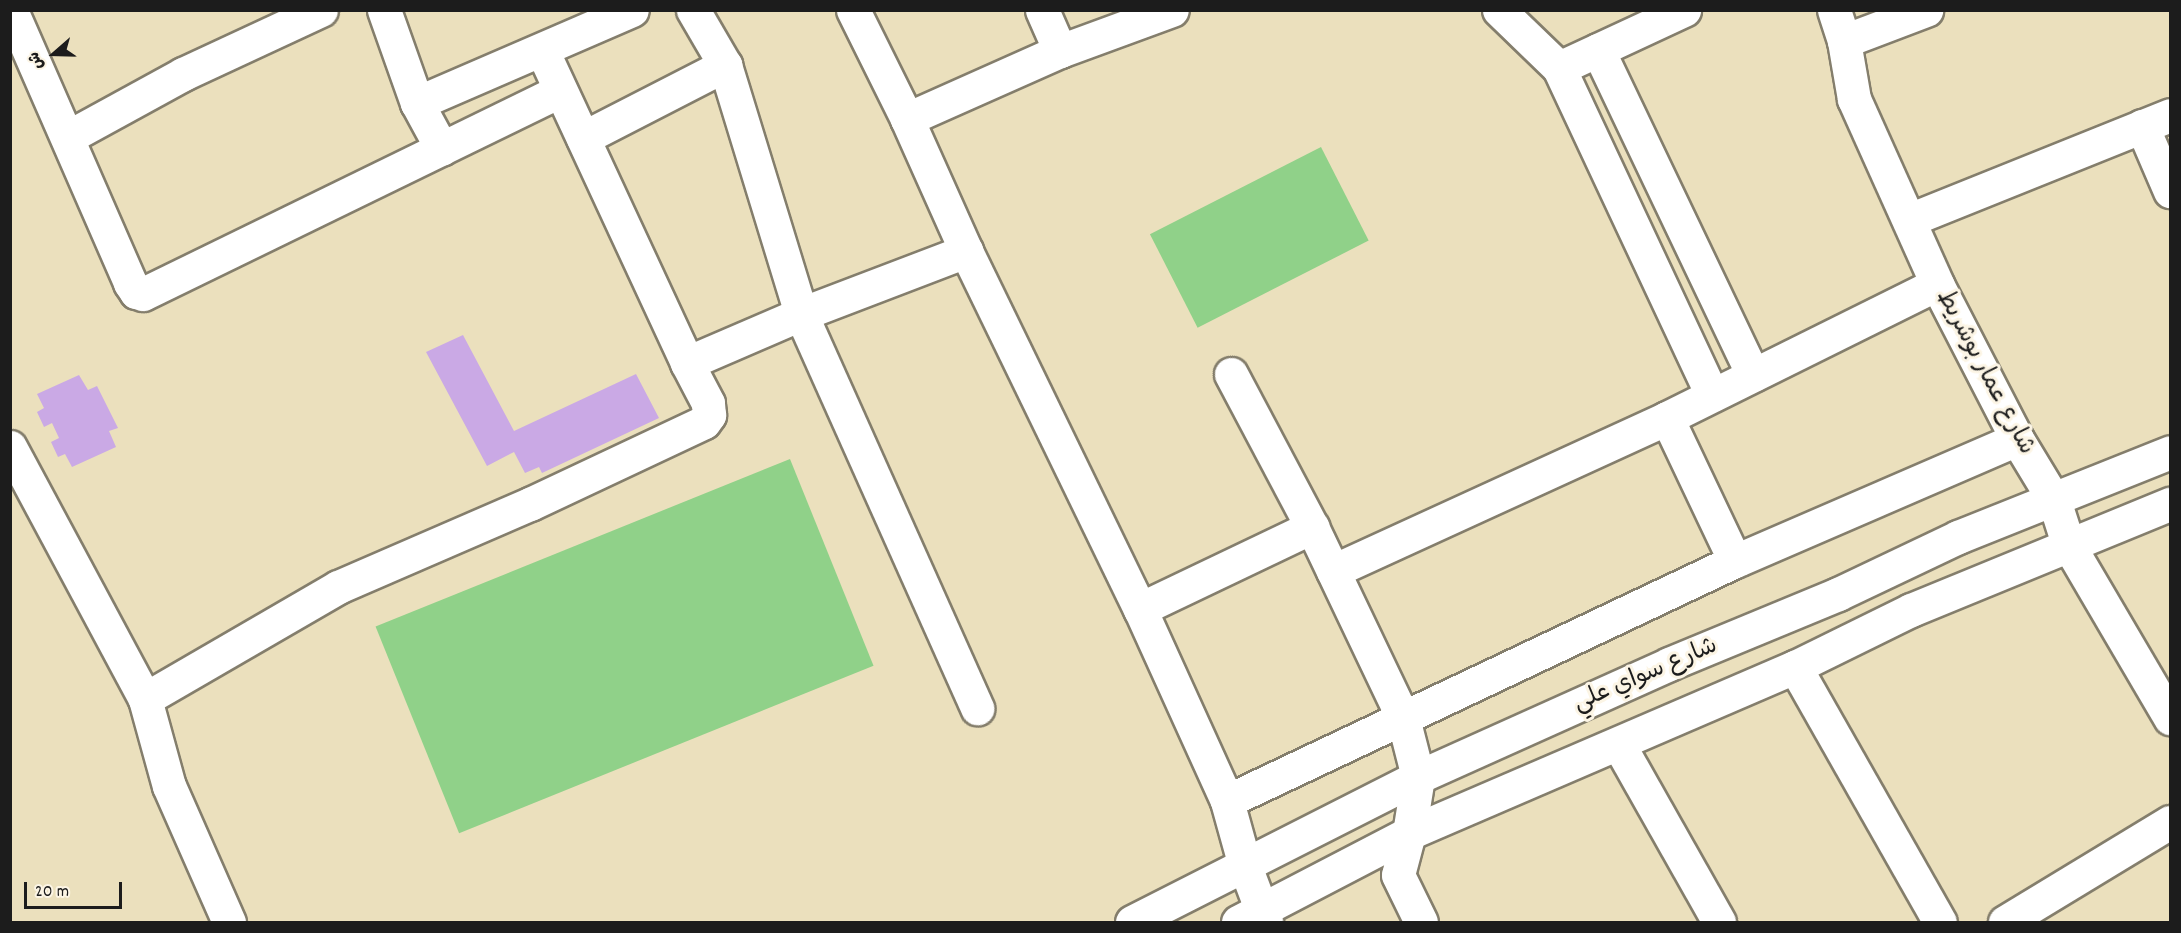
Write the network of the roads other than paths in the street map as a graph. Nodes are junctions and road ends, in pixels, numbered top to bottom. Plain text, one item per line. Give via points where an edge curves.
1 (11, 10) edge
2 (321, 10) edge
3 (384, 10) edge
4 (632, 10) edge
5 (693, 10) edge
6 (853, 10) edge
7 (1041, 10) edge
8 (1172, 10) edge
9 (1499, 10) edge
10 (1684, 10) edge
11 (1834, 10) edge
12 (1926, 10) edge
13 (1844, 41) junction
14 (542, 50) junction
15 (1598, 50) junction
16 (1060, 51) junction
17 (725, 65) junction
18 (1559, 68) junction
19 (559, 91) junction
20 (417, 103) junction
21 (907, 120) junction
22 (2156, 121) edge
23 (68, 137) junction
24 (583, 138) junction
25 (442, 149) junction
26 (2170, 191) edge
27 (1909, 219) junction
28 (966, 251) junction
29 (1937, 284) junction
30 (801, 314) junction
31 (687, 363) junction
32 (1231, 374) dead end
33 (1753, 375) junction
34 (1712, 395) junction
35 (1666, 418) junction
36 (2017, 439) junction
37 (10, 447) edge
38 (2170, 452) edge
39 (2054, 500) junction
40 (2170, 504) edge
41 (1312, 527) junction
42 (2068, 544) junction
43 (1735, 561) junction
44 (1333, 571) junction
45 (1140, 609) junction
46 (1796, 667) junction
47 (146, 699) junction
48 (977, 708) dead end
49 (1402, 718) junction
50 (2170, 718) edge
51 (1618, 745) junction
52 (1418, 777) junction
53 (1227, 801) junction
54 (2170, 822) edge
55 (1409, 833) junction
56 (1245, 866) junction
57 (1255, 919) edge
58 (229, 922) edge
59 (1132, 922) edge
60 (1421, 922) edge
61 (1719, 922) edge
62 (1940, 922) edge
63 (2005, 922) edge

1 - 23 street
2 - 23 street via 183,74
3 - 20 street
4 - 14 street
5 - 17 street
6 - 21 street
7 - 16 street
8 - 16 street
9 - 18 street
10 - 15 street
11 - 13 street, شارع عمار بوشريط
12 - 13 street
13 - 27 street, شارع عمار بوشريط via 1854,99
14 - 19 street
14 - 20 street
15 - 18 street
15 - 33 street
16 - 21 street
17 - 24 street
17 - 30 street
18 - 34 street
19 - 24 street
19 - 25 street
20 - 25 street
21 - 28 street
22 - 26 street
22 - 27 street
23 - 25 street via 130,283 143,294
24 - 31 street
27 - 29 street, شارع عمار بوشريط
28 - 30 street
28 - 45 street
29 - 33 street
29 - 36 street, شارع عمار بوشريط
30 - 31 street
30 - 48 street
31 - 47 street via 708,403 709,415 697,426 530,504 338,586
32 - 41 street
33 - 34 street
34 - 35 street
35 - 43 street
35 - 44 street
36 - 39 street, شارع عمار بوشريط
36 - 43 street
37 - 47 street
38 - 39 street, شارع سواي علي
39 - 42 street, شارع عمار بوشريط
39 - 52 street, شارع سواي علي via 1958,537 1838,594 1669,664
40 - 42 street
41 - 44 street
41 - 45 street
42 - 46 street via 1911,610
42 - 50 street, شارع عمار بوشريط
43 - 49 street
44 - 49 street
45 - 53 street
46 - 51 street
46 - 62 street
47 - 58 street via 169,786
49 - 52 street
49 - 53 street
51 - 55 street
51 - 61 street
52 - 55 street
52 - 56 street, شارع سواي علي
53 - 56 street
54 - 63 street
55 - 57 street
55 - 60 street via 1398,875
56 - 57 street
56 - 59 street, شارع سواي علي

